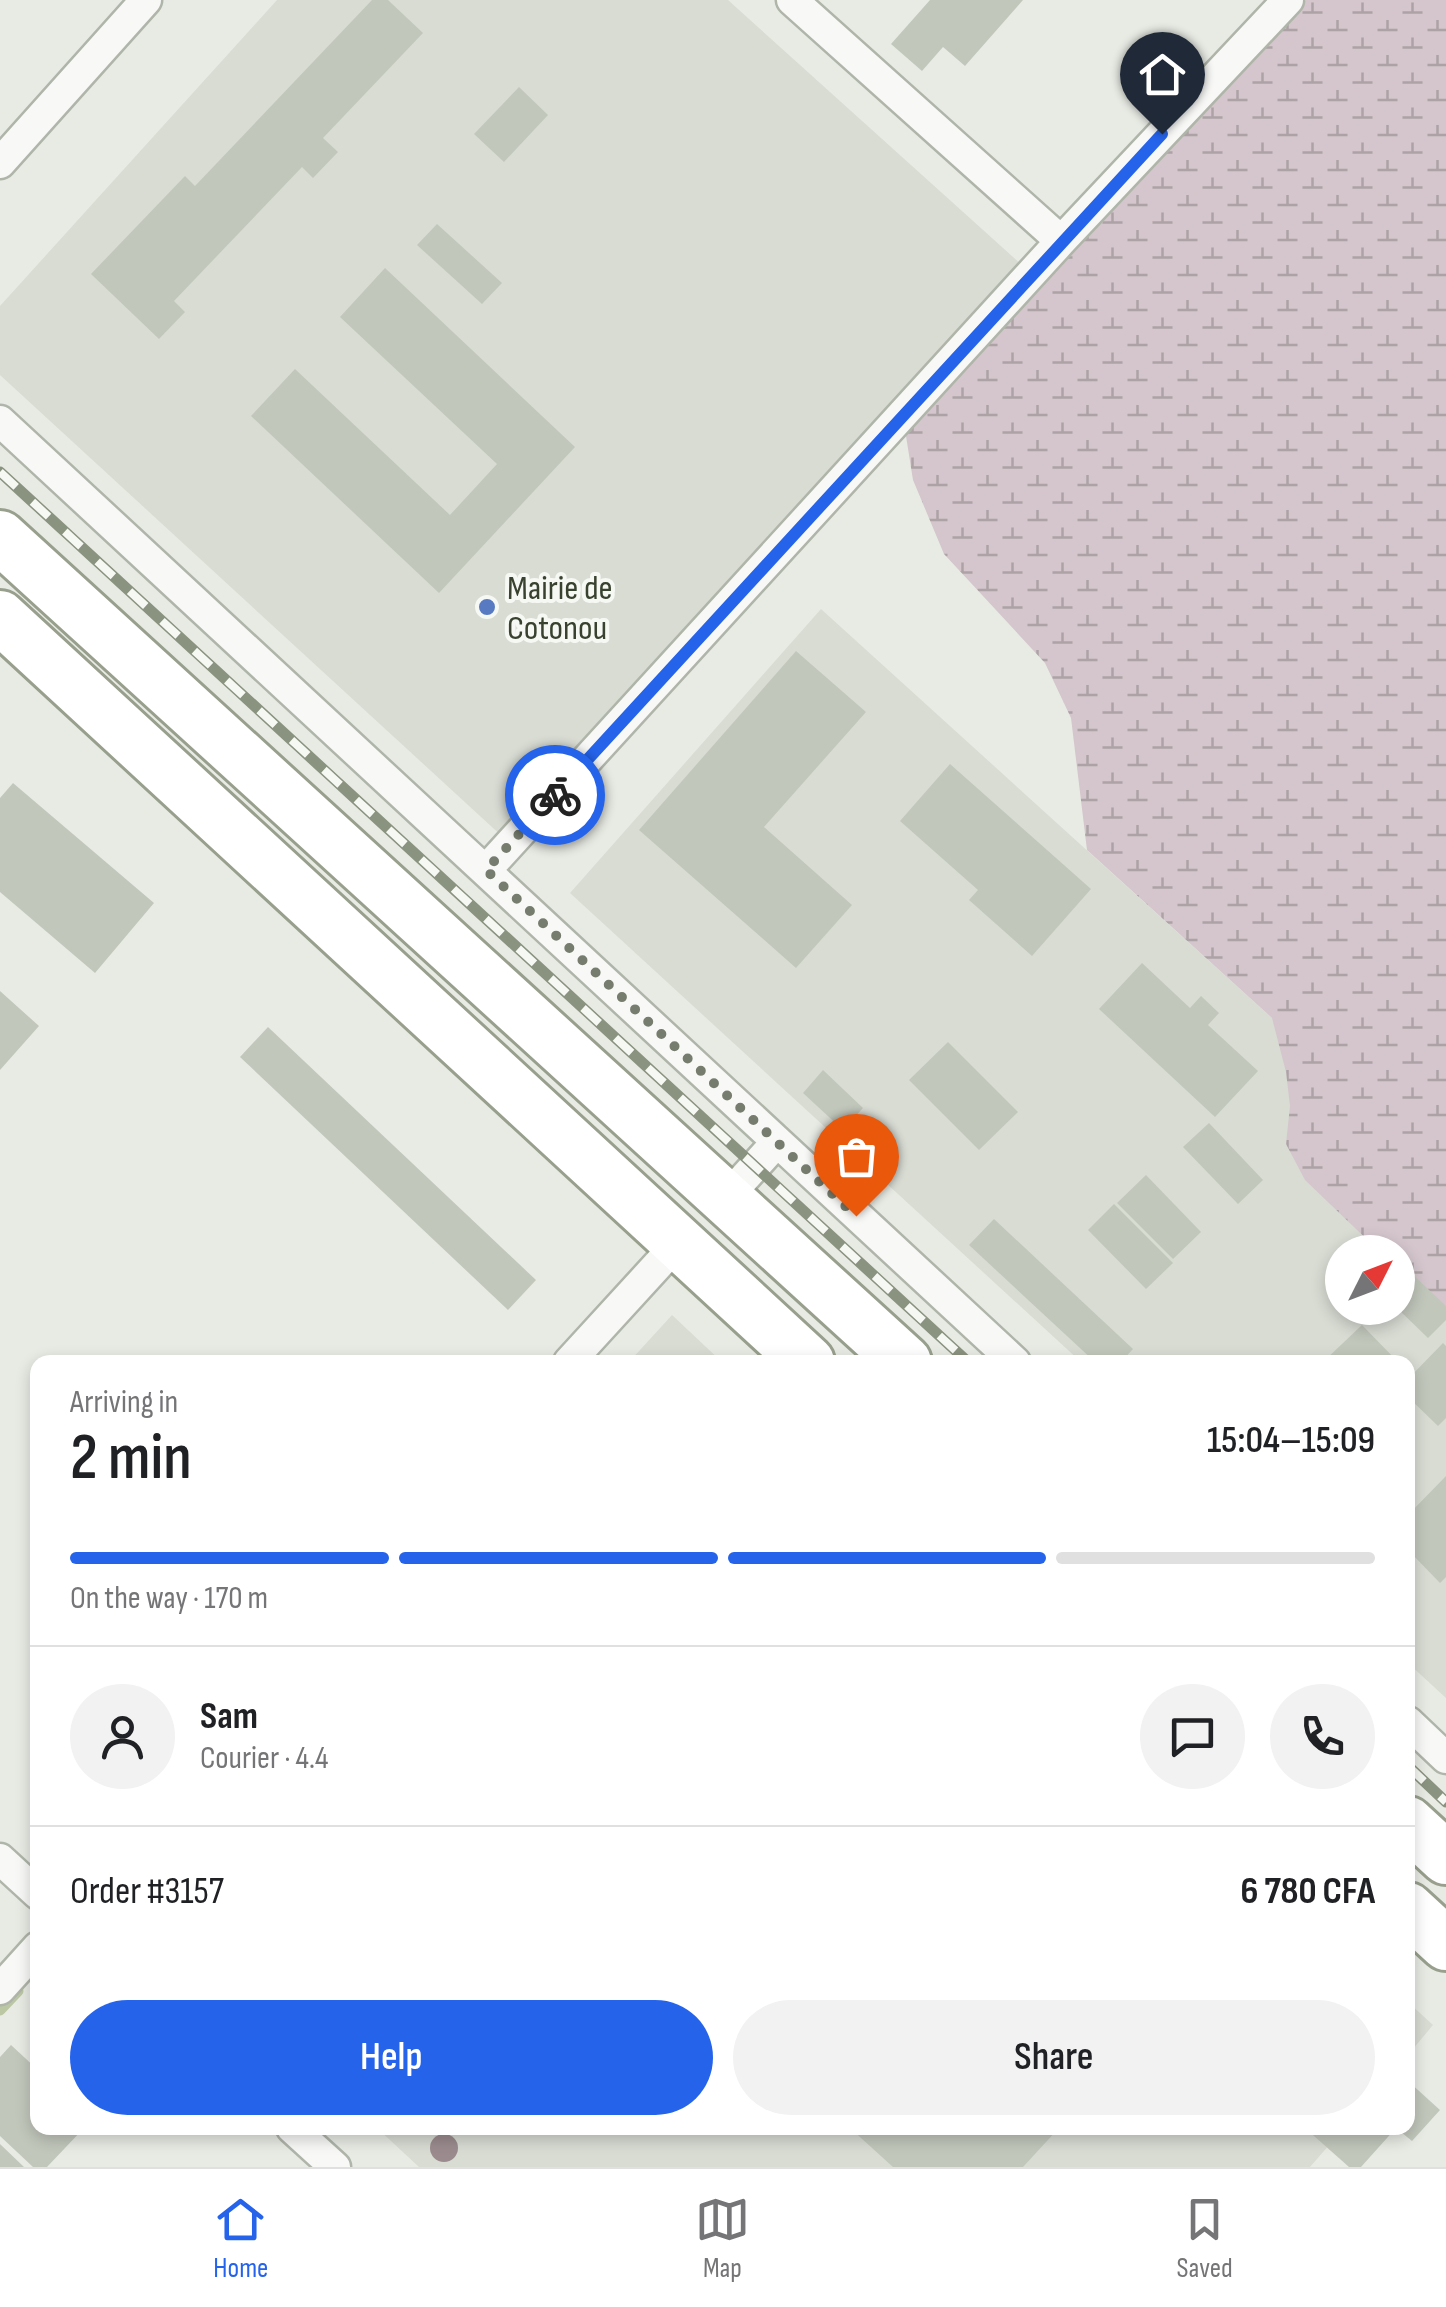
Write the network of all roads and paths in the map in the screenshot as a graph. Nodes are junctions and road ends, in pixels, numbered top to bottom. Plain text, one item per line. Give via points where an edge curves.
1 (146, 0) edge
2 (792, 0) edge
3 (1288, 0) edge
4 (0, 162) edge
5 (1061, 242) junction
6 (0, 420) edge
7 (0, 537) edge
8 (0, 617) edge
9 (486, 870) junction
10 (776, 1143) junction
11 (726, 1198) junction
12 (677, 1244) junction
13 (575, 1355) edge
14 (800, 1355) edge
15 (898, 1355) edge
16 (1008, 1355) edge
17 (1415, 1729) edge
18 (1446, 1758) edge
19 (1415, 1829) edge
20 (1446, 1858) edge
21 (0, 1859) edge
22 (30, 1887) edge
23 (1415, 1915) edge
24 (1446, 1944) edge
25 (30, 1956) edge
26 (0, 1988) edge
27 (300, 2135) edge
28 (335, 2167) edge

1 - 4 street
2 - 5 street
3 - 5 street
5 - 9 street
6 - 9 street
7 - 11 highway
8 - 12 highway
9 - 10 street
10 - 11 street
10 - 16 street
11 - 15 highway
12 - 13 street
12 - 14 highway
17 - 18 street
19 - 20 highway
21 - 22 street
23 - 24 highway
25 - 26 street
27 - 28 street

